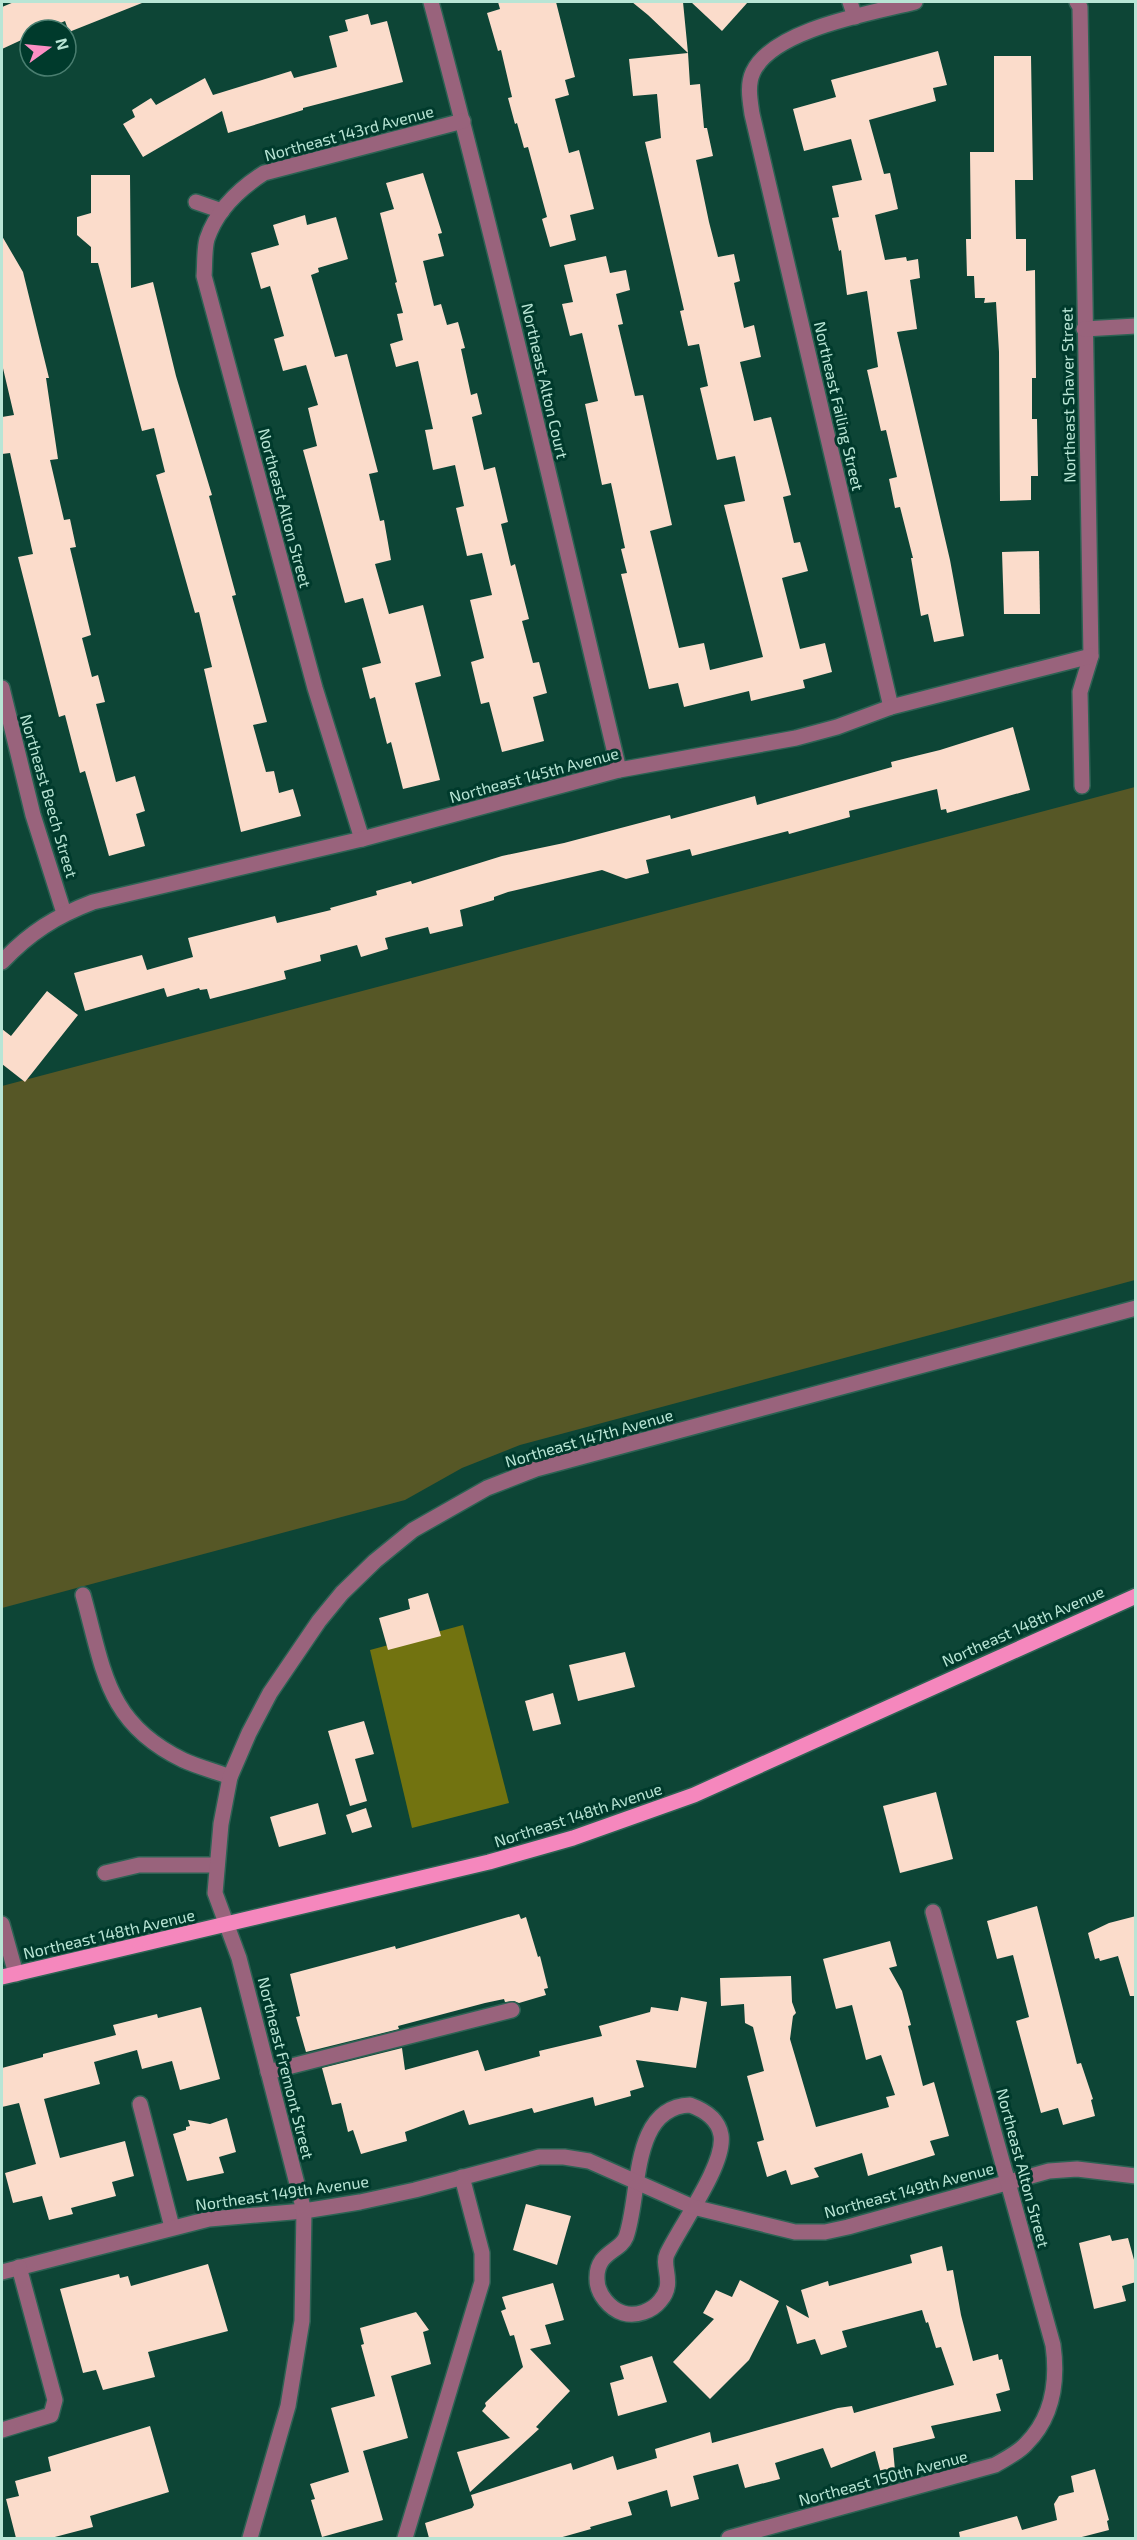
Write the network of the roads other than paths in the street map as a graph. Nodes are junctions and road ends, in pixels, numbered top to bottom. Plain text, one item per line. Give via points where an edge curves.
1 (431, 2) edge
2 (850, 2) edge
3 (915, 2) edge
4 (1077, 2) edge
5 (855, 17) junction
6 (463, 121) junction
7 (196, 202) dead end
8 (222, 211) junction
9 (1136, 326) edge
10 (1084, 329) junction
11 (1091, 656) junction
12 (2, 688) edge
13 (891, 707) junction
14 (619, 771) junction
15 (1082, 786) dead end
16 (362, 839) junction
17 (64, 913) junction
18 (2, 962) edge
19 (1136, 1308) edge
20 (83, 1595) dead end
21 (1136, 1596) edge
22 (230, 1777) junction
23 (217, 1865) junction
24 (105, 1873) dead end
25 (933, 1912) dead end
26 (2, 1924) edge
27 (227, 1926) junction
28 (9, 1976) edge
29 (512, 2010) dead end
30 (268, 2072) junction
31 (140, 2104) dead end
32 (1136, 2176) edge
33 (462, 2177) junction
34 (636, 2181) junction
35 (1009, 2181) junction
36 (693, 2207) junction
37 (304, 2211) junction
38 (172, 2227) junction
39 (19, 2267) junction
40 (2, 2272) edge
41 (2, 2430) edge
42 (1036, 2432) joint
43 (250, 2538) edge
44 (405, 2538) edge
45 (729, 2538) edge

1 - 6 street, Northeast Alton Court
2 - 5 street
3 - 5 street
4 - 10 street, Northeast Shaver Street
5 - 13 street, Northeast Failing Street via 783,42 752,72 749,88
6 - 8 street, Northeast 143rd Avenue via 264,173 240,189
6 - 14 street, Northeast Alton Court
7 - 8 street
8 - 16 street, Northeast Alton Street via 207,240 204,276 315,688
9 - 10 street
10 - 11 street, Northeast Shaver Street
11 - 13 street, Northeast 145th Avenue
11 - 15 street, Northeast Shaver Street via 1080,692
12 - 17 street, Northeast Beech Street via 33,815
13 - 14 street, Northeast 145th Avenue via 796,738
14 - 16 street, Northeast 145th Avenue
16 - 17 street, Northeast 145th Avenue via 93,902
17 - 18 street, Northeast 145th Avenue via 22,940
19 - 22 street, Northeast 147th Avenue via 536,1469 470,1497 413,1530 342,1593 270,1693
20 - 22 street via 110,1690 134,1727 184,1761
21 - 27 main road, Northeast 148th Avenue via 752,1770 635,1817 489,1862
22 - 23 street, Northeast 147th Avenue
23 - 24 street via 139,1865
23 - 27 street, Northeast 147th Avenue via 215,1893
25 - 35 street, Northeast Alton Street
26 - 28 street
27 - 28 main road, Northeast 148th Avenue
27 - 30 street, Northeast Fremont Street
29 - 30 street
30 - 37 street, Northeast Fremont Street
31 - 38 street
32 - 35 street, Northeast 149th Avenue via 1077,2169
33 - 34 street, Northeast 149th Avenue via 539,2157 564,2157 589,2161
33 - 37 street, Northeast 149th Avenue via 393,2195
33 - 44 street via 482,2253 482,2282
34 - 36 street, Northeast 149th Avenue
34 - 36 street via 644,2149 659,2116 677,2106 704,2110 716,2122 721,2146
34 - 36 street via 626,2239 605,2256 598,2268 596,2281 603,2298 616,2310 635,2314 651,2310 661,2301 667,2290 665,2257
35 - 36 street, Northeast 149th Avenue via 825,2232 795,2232
35 - 42 street, Northeast Alton Street via 1057,2370 1052,2401
37 - 38 street, Northeast 149th Avenue via 208,2219
37 - 43 street, Northeast Fremont Street via 301,2332 288,2406
38 - 39 street, Northeast 149th Avenue
39 - 40 street, Northeast 149th Avenue
39 - 41 street via 55,2400 51,2415
42 - 45 street, Northeast 150th Avenue via 1025,2445 995,2465

